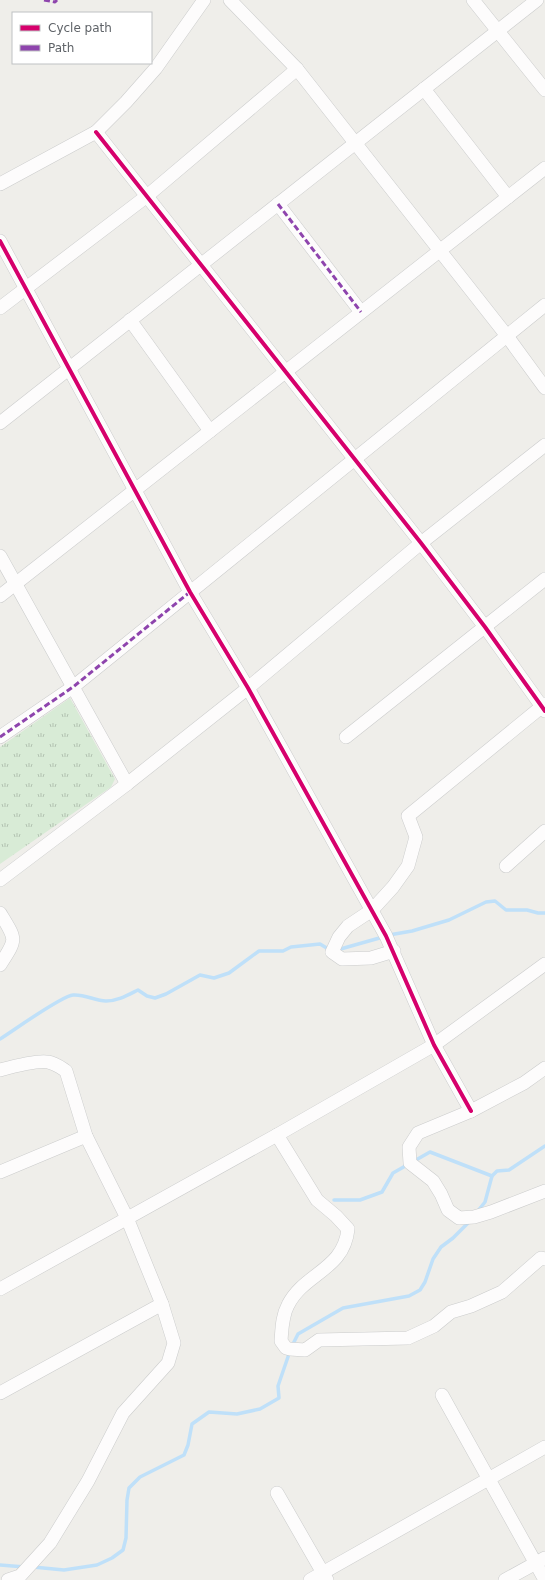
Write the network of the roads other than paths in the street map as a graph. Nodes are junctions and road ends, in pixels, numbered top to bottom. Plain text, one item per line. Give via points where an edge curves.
1 (204, 0) edge
2 (230, 0) edge
3 (473, 0) edge
4 (537, 0) edge
5 (498, 31) junction
6 (297, 69) junction
7 (424, 89) junction
8 (545, 90) edge
9 (96, 132) junction
10 (356, 143) junction
11 (545, 168) edge
12 (0, 184) edge
13 (147, 196) junction
14 (508, 197) junction
15 (278, 204) junction
16 (0, 241) edge
17 (439, 251) junction
18 (202, 264) junction
19 (26, 289) junction
20 (545, 305) edge
21 (0, 308) edge
22 (361, 312) junction
23 (130, 320) junction
24 (507, 336) junction
25 (69, 368) junction
26 (286, 372) junction
27 (545, 388) edge
28 (0, 423) edge
29 (210, 431) junction
30 (545, 445) edge
31 (354, 459) junction
32 (135, 490) junction
33 (421, 543) junction
34 (0, 556) edge
35 (545, 579) edge
36 (16, 584) junction
37 (190, 592) junction
38 (0, 596) edge
39 (485, 627) junction
40 (73, 687) junction
41 (248, 688) junction
42 (544, 707) edge
43 (0, 737) edge
44 (346, 737) dead end
45 (127, 784) junction
46 (545, 831) edge
47 (506, 866) dead end
48 (0, 880) edge
49 (372, 910) junction
50 (0, 913) edge
51 (394, 951) junction
52 (545, 964) edge
53 (0, 965) edge
54 (434, 1045) junction
55 (545, 1068) edge
56 (0, 1070) edge
57 (471, 1111) junction
58 (277, 1135) junction
59 (86, 1136) junction
60 (0, 1172) edge
61 (545, 1191) edge
62 (127, 1218) junction
63 (545, 1259) edge
64 (0, 1290) edge
65 (162, 1304) junction
66 (0, 1393) edge
67 (442, 1395) dead end
68 (545, 1447) edge
69 (488, 1480) junction
70 (277, 1493) dead end
71 (540, 1560) edge
72 (325, 1576) edge
73 (8, 1580) edge
74 (310, 1580) edge
75 (505, 1580) edge
76 (545, 1580) edge

1 - 9 street via 156,68
2 - 6 street
3 - 5 street
4 - 5 street
5 - 7 street
5 - 8 street
6 - 10 street
6 - 13 street
7 - 10 street
7 - 14 street
9 - 12 street
9 - 13 street
10 - 15 street
10 - 17 street
11 - 14 street
13 - 18 street
13 - 19 street
14 - 17 street
15 - 18 street
15 - 22 street
16 - 19 street
17 - 22 street
17 - 24 street
18 - 23 street
18 - 26 street
19 - 21 street
19 - 25 street
20 - 24 street
22 - 26 street
23 - 25 street
23 - 29 street
24 - 27 street
24 - 31 street
25 - 28 street
25 - 32 street
26 - 29 street
26 - 31 street
29 - 32 street
30 - 33 street
31 - 33 street
31 - 37 street
32 - 36 street
32 - 37 street
33 - 39 street
33 - 41 street
34 - 36 street
35 - 39 street
36 - 38 street
36 - 40 street
37 - 40 street
37 - 41 street
39 - 42 street
39 - 44 street
40 - 43 street
40 - 45 street
41 - 45 street
41 - 49 street
42 - 49 street via 408,816 416,837 408,866
45 - 48 street
46 - 47 street
49 - 51 street
49 - 51 street via 348,926 339,936 332,952 342,959 371,958
50 - 53 street via 12,933 13,944
51 - 54 street
52 - 54 street
54 - 57 street
54 - 58 street
55 - 57 street via 524,1083
56 - 59 street via 48,1062 66,1071
57 - 61 street via 418,1133 409,1146 410,1163 433,1181 448,1210 459,1218 474,1217
58 - 62 street
58 - 63 street via 317,1200 348,1229 343,1250 333,1262 300,1288 288,1304 282,1322 281,1341 286,1348 305,1350 319,1340 408,1338 434,1326 451,1312 502,1292 541,1258
59 - 60 street
59 - 62 street
62 - 64 street
62 - 65 street
65 - 66 street
65 - 73 street via 174,1343 168,1363 123,1413 88,1481 50,1543 20,1576
67 - 69 street
68 - 69 street
69 - 71 street
69 - 72 street
70 - 72 street
71 - 75 street
71 - 76 street
72 - 74 street

